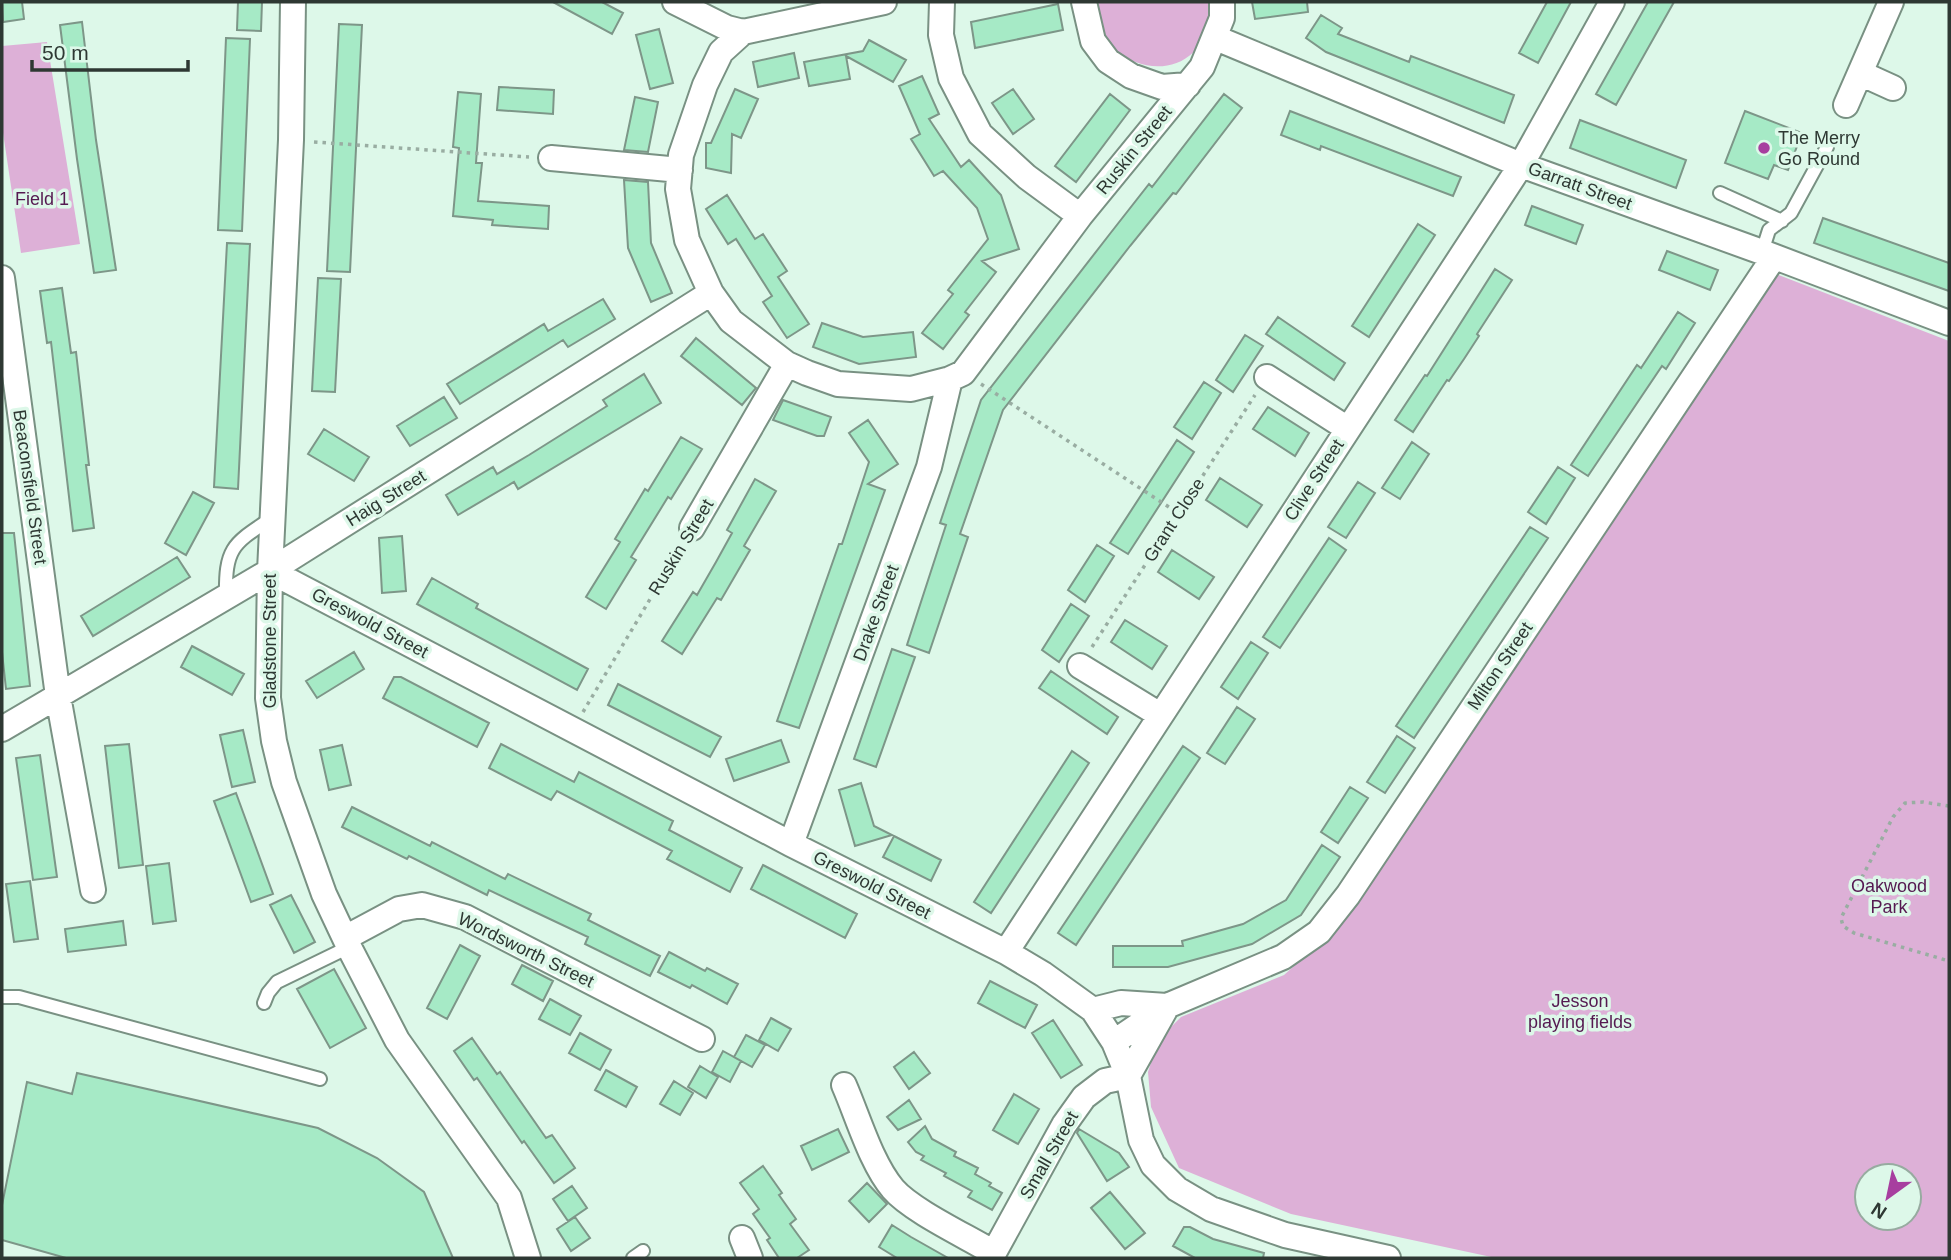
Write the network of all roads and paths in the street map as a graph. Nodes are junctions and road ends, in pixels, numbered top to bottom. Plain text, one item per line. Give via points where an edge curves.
1 (293, 2) edge
2 (676, 2) edge
3 (878, 2) edge
4 (942, 2) edge
5 (1084, 2) edge
6 (1222, 2) edge
7 (1612, 2) edge
8 (1891, 2) edge
9 (743, 32) junction
10 (1216, 38) junction
11 (1860, 74) junction
12 (1188, 85) junction
13 (1893, 88) dead end
14 (1846, 105) dead end
15 (290, 140) junction
16 (1827, 146) dead end
17 (551, 158) joint
18 (1521, 165) junction
19 (680, 170) junction
20 (1720, 192) dead end
21 (1080, 216) junction
22 (1782, 221) junction
23 (1768, 254) junction
24 (2, 278) edge
25 (711, 293) junction
26 (1949, 323) edge
27 (787, 364) junction
28 (956, 376) junction
29 (1267, 377) joint
30 (1348, 429) junction
31 (1178, 513) junction
32 (272, 518) junction
33 (692, 528) joint
34 (270, 571) junction
35 (226, 597) junction
36 (1080, 666) joint
37 (58, 696) junction
38 (1160, 715) junction
39 (2, 729) edge
40 (573, 729) junction
41 (1949, 806) edge
42 (791, 844) junction
43 (93, 890) dead end
44 (347, 942) junction
45 (1006, 952) junction
46 (1949, 961) edge
47 (2, 998) edge
48 (264, 1003) dead end
49 (1167, 1006) junction
50 (1093, 1010) junction
51 (702, 1039) dead end
52 (1114, 1042) junction
53 (1128, 1076) junction
54 (320, 1079) dead end
55 (844, 1086) dead end
56 (993, 1256) edge
57 (528, 1258) edge
58 (1388, 1258) edge

1 - 15 street, Gladstone Street
2 - 9 street
3 - 9 street
4 - 21 street via 941,36 951,78 980,134
5 - 12 street, Ruskin Street via 1094,41 1108,61 1163,87
6 - 10 street, Ruskin Street
7 - 18 street, Clive Street
8 - 11 street
9 - 19 street via 721,52 705,85
10 - 12 street, Ruskin Street
10 - 18 street, Garratt Street
11 - 13 street
11 - 14 street
12 - 21 street, Ruskin Street
15 - 17 path
15 - 32 street, Gladstone Street
16 - 22 lane via 1791,213
17 - 19 street
18 - 23 street, Garratt Street
18 - 30 street, Clive Street
19 - 25 street via 678,189 687,240
20 - 22 lane
21 - 28 street, Ruskin Street
22 - 23 lane via 1769,230
23 - 26 street, Garratt Street
23 - 49 street, Milton Street via 1320,932 1283,957
24 - 37 street, Beaconsfield Street
25 - 27 street via 731,321
25 - 34 street, Haig Street
27 - 28 street via 838,384 911,389
27 - 33 street, Ruskin Street
28 - 31 path
28 - 42 street, Drake Street via 929,467
29 - 30 street
29 - 31 path, Grant Close
30 - 38 street, Clive Street
31 - 36 path, Grant Close
32 - 34 street, Gladstone Street
32 - 35 lane via 230,552
33 - 40 path, Ruskin Street
34 - 35 street, Haig Street
34 - 40 street, Greswold Street
34 - 44 street, Gladstone Street via 268,698 274,741 324,894
35 - 37 street, Haig Street
36 - 38 street
37 - 39 street, Haig Street
37 - 43 street
38 - 45 street, Clive Street
40 - 42 street, Greswold Street
41 - 46 path via 1905,803 1893,817 1841,918 1843,926 1854,933
42 - 45 street, Greswold Street
44 - 48 lane via 277,982
44 - 51 street, Wordsworth Street via 399,909 422,905 465,917
44 - 57 street, Gladstone Street via 397,1040 509,1198
45 - 50 street, Greswold Street
47 - 54 lane via 19,996
49 - 50 street, Milton Street via 1121,1003
49 - 52 street, Milton Street
49 - 53 street
50 - 52 street, Greswold Street
52 - 53 street, Greswold Street
53 - 56 street, Small Street via 1105,1081 1084,1097
53 - 58 street, Greswold Street via 1141,1140 1153,1165 1177,1189 1211,1209 1285,1235
55 - 56 street via 894,1189

